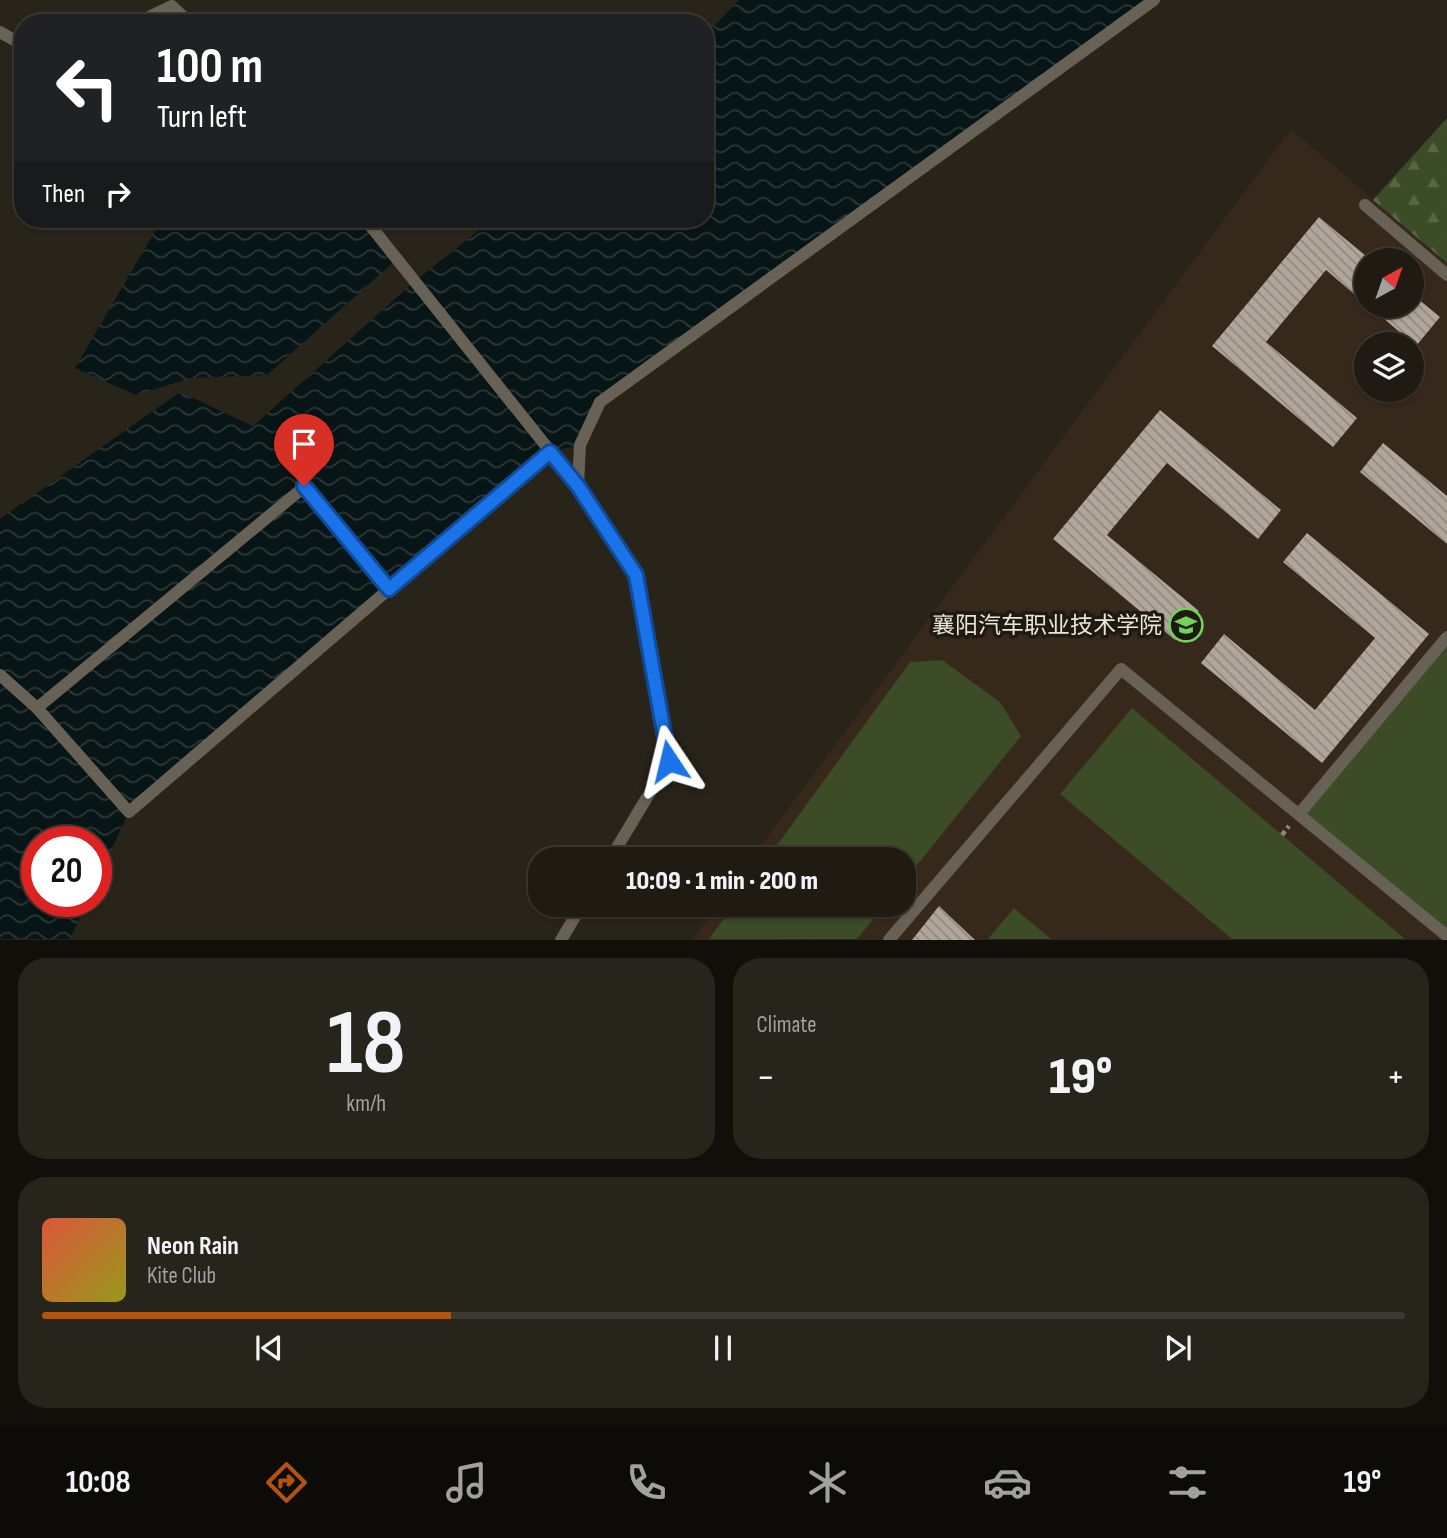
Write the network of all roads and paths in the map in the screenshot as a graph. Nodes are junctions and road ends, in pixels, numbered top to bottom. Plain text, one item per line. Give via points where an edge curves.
1 (1154, 0) edge
2 (156, 14) edge
3 (180, 14) edge
4 (1365, 205) dead end
5 (372, 228) edge
6 (1447, 275) edge
7 (550, 452) junction
8 (578, 486) junction
9 (389, 589) junction
10 (1447, 637) edge
11 (0, 675) edge
12 (37, 708) junction
13 (1299, 814) junction
14 (617, 847) edge
15 (575, 917) edge
16 (1447, 936) edge
17 (561, 940) edge
18 (889, 940) edge

1 - 8 lane via 600,402 580,445
2 - 3 lane via 172,6
4 - 6 lane
5 - 7 lane
7 - 8 lane
7 - 9 lane
8 - 14 lane via 636,575 669,761
9 - 12 lane via 304,486
9 - 12 lane via 129,812
10 - 13 lane
11 - 12 lane
13 - 16 lane
13 - 18 lane via 1121,669
15 - 17 lane

